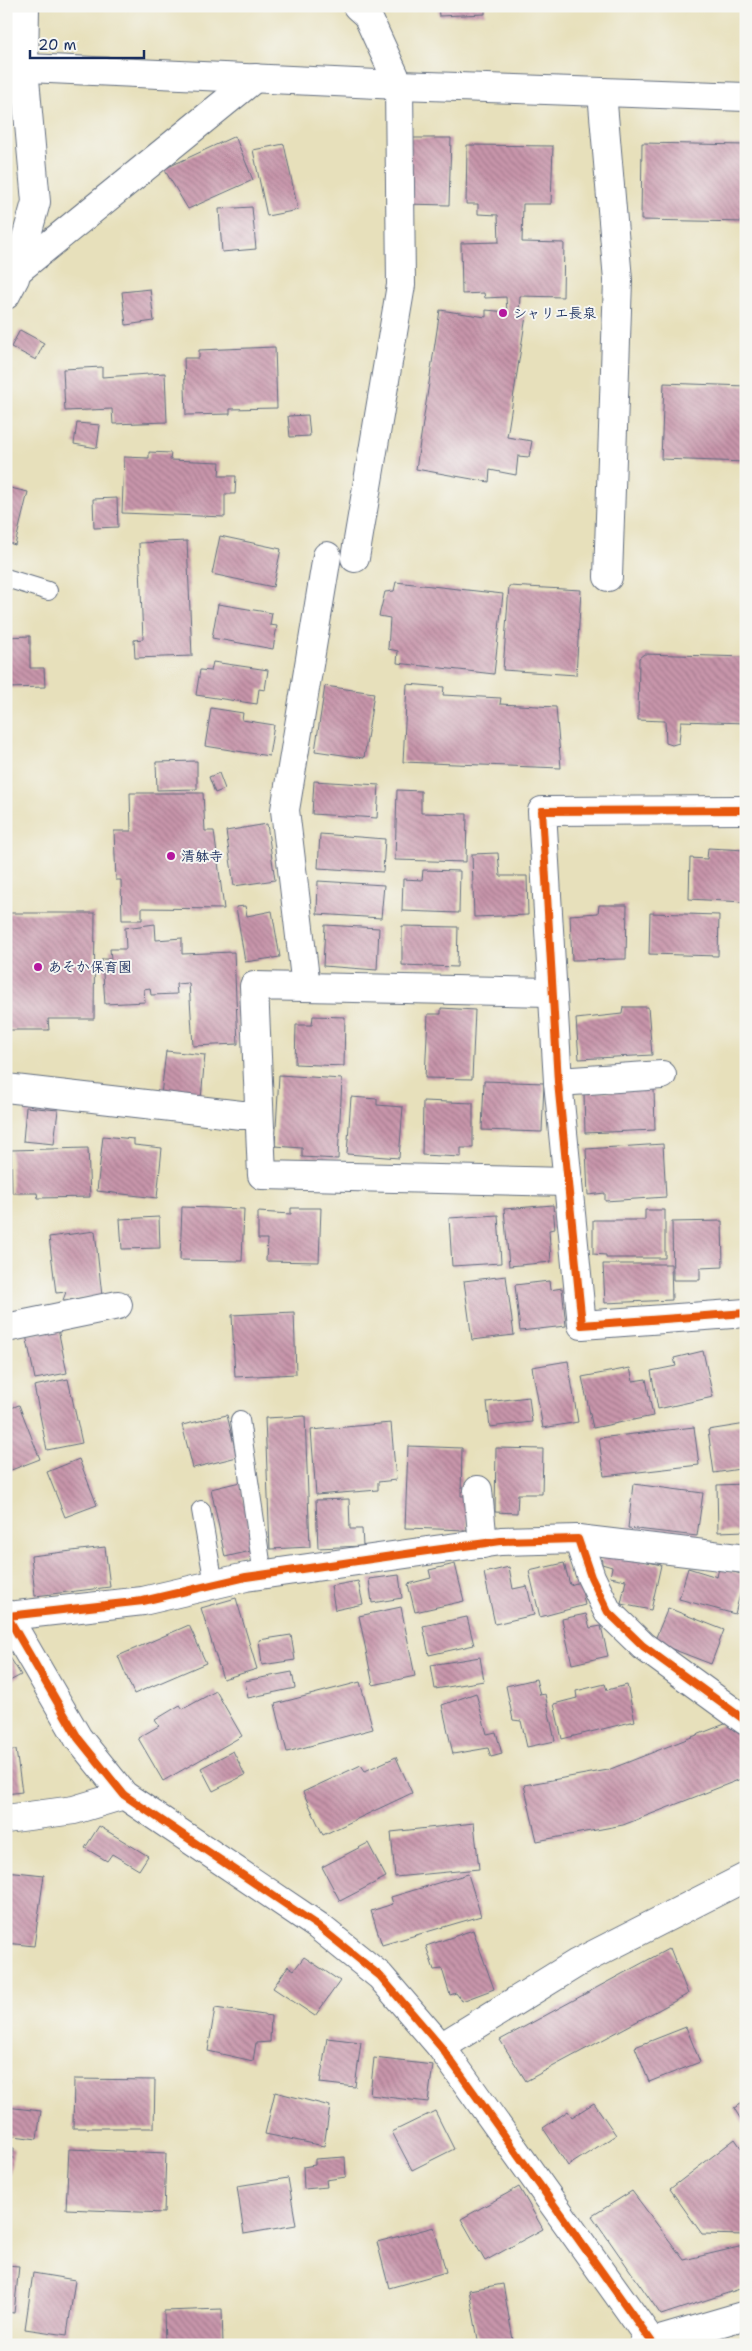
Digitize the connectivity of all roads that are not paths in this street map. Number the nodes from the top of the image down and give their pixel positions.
1 (24, 6) edge
2 (357, 6) edge
3 (15, 67) edge
4 (254, 78) junction
5 (399, 85) junction
6 (602, 92) junction
7 (746, 97) edge
8 (11, 283) edge
9 (327, 556) dead end
10 (355, 558) dead end
11 (608, 577) dead end
12 (6, 578) edge
13 (48, 591) dead end
14 (746, 810) edge
15 (306, 987) junction
16 (551, 992) junction
17 (662, 1075) dead end
18 (558, 1082) junction
19 (6, 1088) edge
20 (260, 1114) junction
21 (568, 1182) junction
22 (118, 1305) dead end
23 (746, 1313) edge
24 (6, 1328) edge
25 (240, 1420) dead end
26 (478, 1490) dead end
27 (201, 1510) dead end
28 (578, 1540) junction
29 (483, 1544) junction
30 (746, 1559) edge
31 (263, 1575) junction
32 (214, 1584) junction
33 (7, 1615) edge
34 (746, 1721) edge
35 (124, 1794) junction
36 (6, 1819) edge
37 (746, 1877) edge
38 (441, 2048) junction
39 (746, 2315) edge
40 (650, 2344) edge

1 - 3 street
2 - 5 street
3 - 4 street
3 - 8 street
4 - 5 street
4 - 8 street
5 - 6 street
5 - 10 street
6 - 7 street
6 - 11 street
9 - 15 street
12 - 13 lane
14 - 16 street
15 - 16 street
15 - 20 street
16 - 18 street
17 - 18 street
18 - 21 street
19 - 20 street
20 - 21 street
21 - 23 street
22 - 24 street
25 - 31 lane
26 - 29 street
27 - 32 lane
28 - 29 street
28 - 30 street
28 - 34 street
29 - 31 street
31 - 32 street
32 - 33 street
33 - 35 street
35 - 36 street
35 - 38 street
37 - 38 street
38 - 40 street
39 - 40 street

